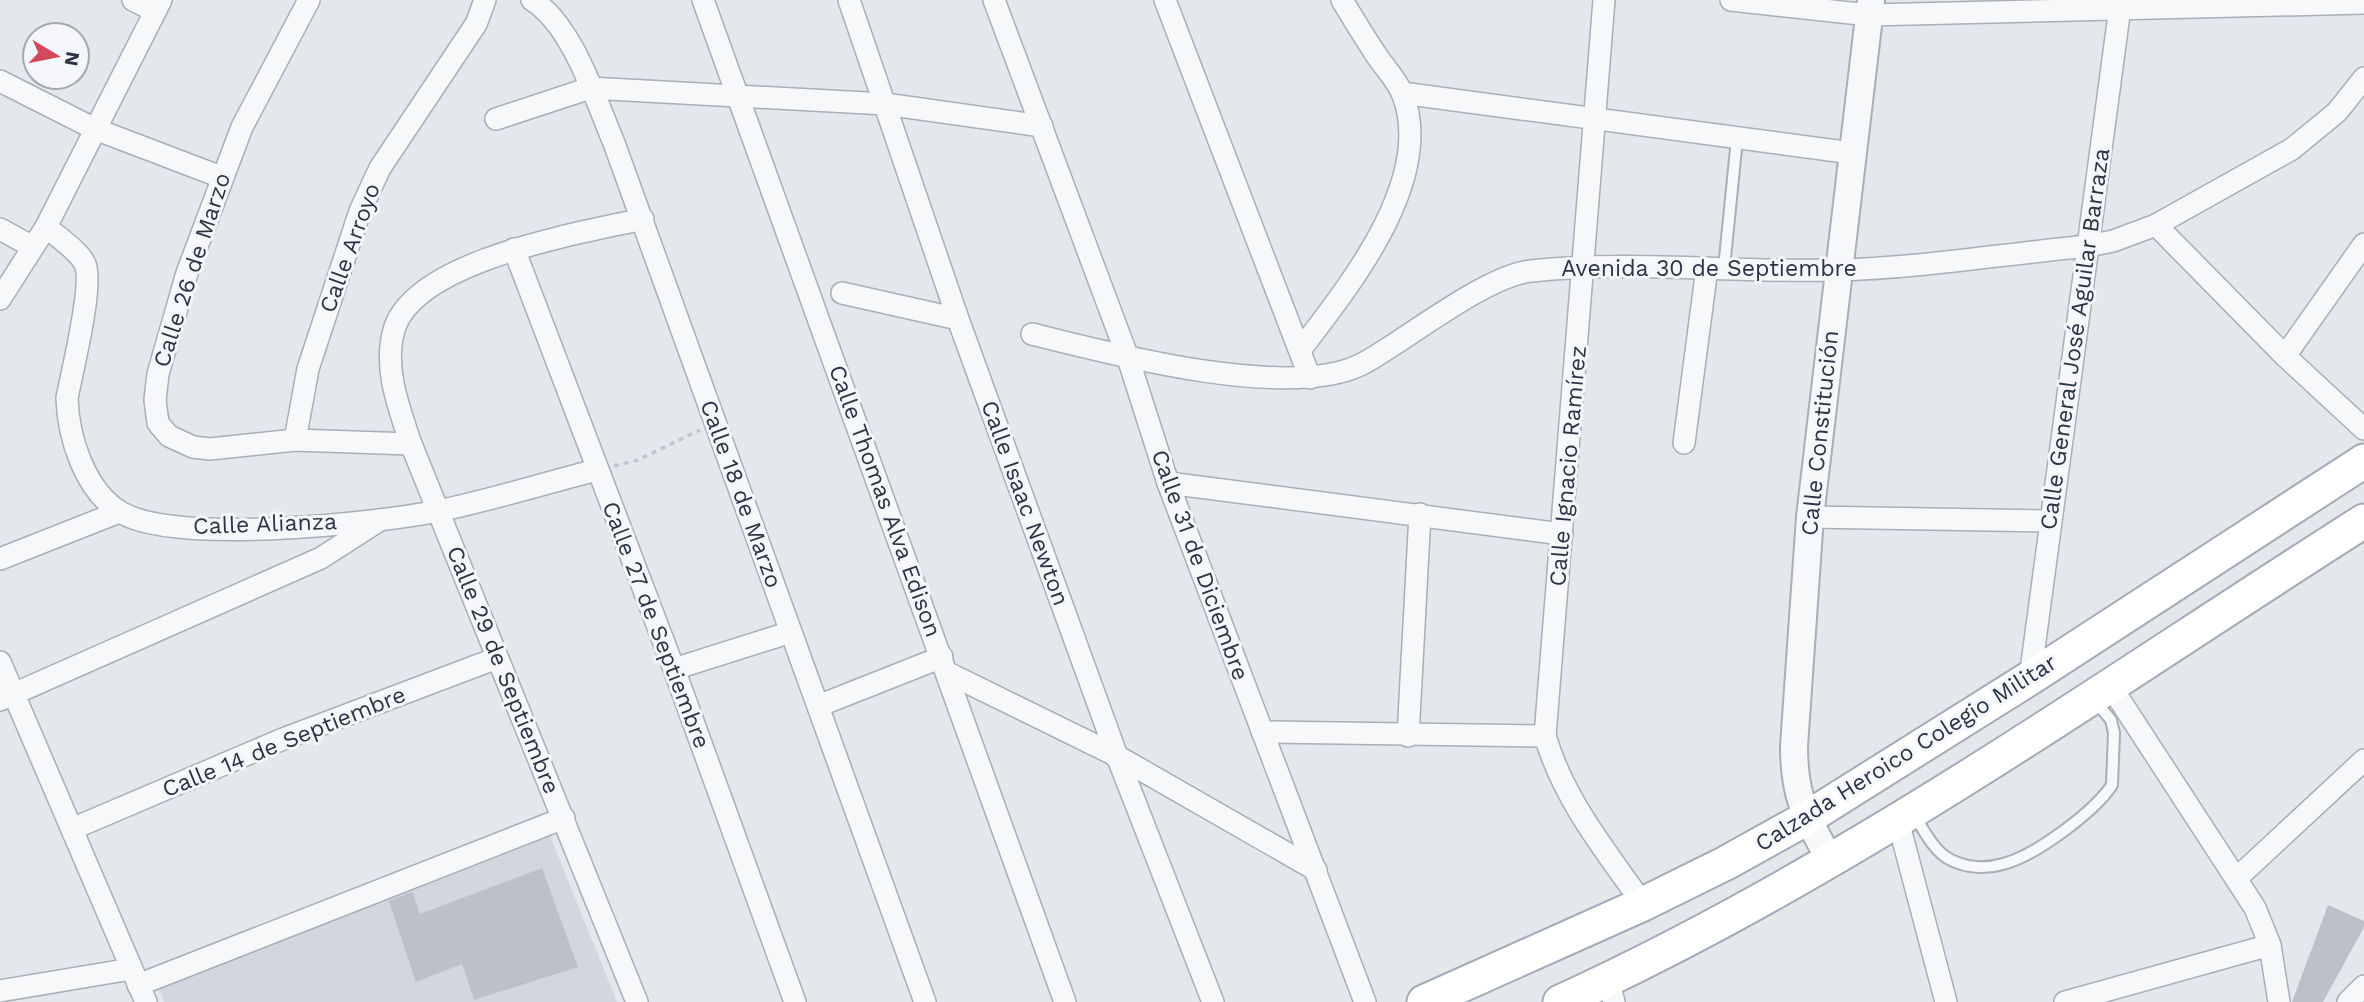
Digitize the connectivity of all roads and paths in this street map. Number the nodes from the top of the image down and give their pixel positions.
1 (133, 0) edge
2 (309, 0) edge
3 (485, 0) edge
4 (532, 0) edge
5 (703, 0) edge
6 (849, 0) edge
7 (994, 0) edge
8 (1165, 0) edge
9 (1342, 0) edge
10 (1604, 0) edge
11 (1731, 0) edge
12 (2121, 4) edge
13 (2364, 4) edge
14 (158, 5) edge
15 (1870, 8) edge
16 (2364, 78) edge
17 (0, 81) edge
18 (590, 88) junction
19 (1402, 93) junction
20 (738, 96) junction
21 (884, 104) junction
22 (1595, 118) junction
23 (496, 119) dead end
24 (1042, 126) junction
25 (95, 129) junction
26 (1737, 139) junction
27 (1852, 153) junction
28 (221, 177) junction
29 (643, 219) junction
30 (2156, 225) junction
31 (46, 227) junction
32 (0, 229) edge
33 (2364, 244) edge
34 (2088, 246) junction
35 (33, 247) junction
36 (514, 249) junction
37 (1585, 267) junction
38 (1716, 268) junction
39 (1838, 270) junction
40 (842, 293) dead end
41 (0, 299) edge
42 (958, 319) junction
43 (1032, 334) dead end
44 (1301, 349) junction
45 (2285, 356) junction
46 (1128, 358) junction
47 (1310, 379) junction
48 (715, 423) junction
49 (2364, 429) edge
50 (295, 440) junction
51 (1684, 443) dead end
52 (411, 444) junction
53 (2364, 461) edge
54 (597, 470) junction
55 (1168, 483) junction
56 (438, 511) junction
57 (119, 512) junction
58 (1420, 514) junction
59 (1810, 517) junction
60 (382, 519) junction
61 (2050, 521) junction
62 (2364, 521) edge
63 (1562, 534) junction
64 (0, 559) edge
65 (791, 632) junction
66 (497, 658) junction
67 (0, 662) edge
68 (945, 665) junction
69 (674, 669) junction
70 (2030, 678) junction
71 (2101, 691) junction
72 (7, 697) edge
73 (818, 706) junction
74 (1262, 732) junction
75 (1408, 736) junction
76 (1545, 736) junction
77 (1117, 756) junction
78 (2364, 760) edge
79 (1905, 816) junction
80 (564, 818) junction
81 (1807, 818) junction
82 (72, 829) junction
83 (1830, 860) junction
84 (1316, 870) junction
85 (2237, 878) junction
86 (1643, 904) junction
87 (2270, 945) junction
88 (138, 985) edge
89 (2364, 986) edge
90 (0, 991) edge
91 (1611, 991) edge
92 (637, 1002) edge
93 (795, 1002) edge
94 (925, 1002) edge
95 (1065, 1002) edge
96 (1213, 1002) edge
97 (1365, 1002) edge
98 (1424, 1002) edge
99 (1560, 1002) edge
100 (1946, 1002) edge
101 (2065, 1002) edge
102 (2279, 1002) edge
103 (2348, 1002) edge

1 - 14 street
2 - 28 street, Calle 26 de Marzo
3 - 50 street, Calle Arroyo
4 - 18 street, Calle 18 de Marzo
5 - 20 street, Calle Thomas Alva Edison
6 - 21 street, Calle Isaac Newton
7 - 24 street, Calle 31 de Diciembre
8 - 44 street
9 - 19 street
10 - 22 street, Calle Ignacio Ramírez
11 - 15 street
12 - 13 street
12 - 15 street
12 - 34 street, Calle General José Aguilar Barraza
14 - 25 street
15 - 27 street, Calle Constitución
16 - 30 street, Avenida 30 de Septiembre
17 - 25 street
18 - 20 street
18 - 23 street
18 - 29 street, Calle 18 de Marzo
19 - 22 street
19 - 44 street
20 - 21 street
20 - 68 street, Calle Thomas Alva Edison
21 - 24 street
21 - 42 street, Calle Isaac Newton
22 - 26 street
22 - 37 street, Calle Ignacio Ramírez
24 - 46 street, Calle 31 de Diciembre
25 - 28 street
25 - 31 street
26 - 27 street
26 - 38 lane
27 - 39 street, Calle Constitución
28 - 50 street, Calle 26 de Marzo
29 - 36 street
29 - 48 street, Calle 18 de Marzo
30 - 34 street, Avenida 30 de Septiembre
30 - 45 street
31 - 35 street
31 - 57 street, Calle Alianza
32 - 35 street
33 - 45 street
34 - 39 street, Avenida 30 de Septiembre
34 - 61 street, Calle General José Aguilar Barraza
35 - 41 street
36 - 52 street, Calle 29 de Septiembre
36 - 54 street, Calle 27 de Septiembre
37 - 38 street, Avenida 30 de Septiembre
37 - 47 street, Avenida 30 de Septiembre
37 - 63 street, Calle Ignacio Ramírez
38 - 39 street, Avenida 30 de Septiembre
38 - 51 street
39 - 59 street, Calle Constitución
40 - 42 street
42 - 77 street, Calle Isaac Newton
43 - 46 street, Avenida 30 de Septiembre
44 - 47 street
45 - 49 street
46 - 47 street, Avenida 30 de Septiembre
46 - 55 street, Calle 31 de Diciembre
48 - 54 path
48 - 65 street, Calle 18 de Marzo
50 - 52 street, Calle 26 de Marzo
52 - 56 street, Calle 29 de Septiembre
53 - 70 main road, Calzada Heroico Colegio Militar
54 - 56 street, Calle Alianza
54 - 69 street, Calle 27 de Septiembre
55 - 58 street
55 - 74 street, Calle 31 de Diciembre
56 - 60 street, Calle Alianza
56 - 66 street, Calle 29 de Septiembre
57 - 60 street, Calle Alianza
57 - 64 street
58 - 63 street
58 - 75 street
59 - 61 street
59 - 81 street, Calle Constitución
60 - 72 street
61 - 70 street, Calle General José Aguilar Barraza
62 - 71 main road
63 - 76 street, Calle Ignacio Ramírez
65 - 69 street
65 - 73 street, Calle 18 de Marzo
66 - 80 street, Calle 29 de Septiembre
66 - 82 street, Calle 14 de Septiembre
67 - 72 street
68 - 73 street
68 - 77 street
68 - 95 street, Calle Thomas Alva Edison
69 - 93 street, Calle 27 de Septiembre
70 - 81 main road, Calzada Heroico Colegio Militar
71 - 79 main road
71 - 79 lane
71 - 85 street
72 - 82 street
73 - 94 street, Calle 18 de Marzo
74 - 75 street
74 - 84 street, Calle 31 de Diciembre
75 - 76 street
76 - 86 street, Calle Ignacio Ramírez
77 - 84 street
77 - 96 street, Calle Isaac Newton
78 - 85 street
79 - 83 main road
79 - 100 street
80 - 88 street
80 - 92 street, Calle 29 de Septiembre
81 - 83 street, Calle Constitución
81 - 86 main road, Calzada Heroico Colegio Militar
82 - 88 street
83 - 91 main road
84 - 97 street, Calle 31 de Diciembre
85 - 87 street
86 - 98 main road, Calzada Heroico Colegio Militar
87 - 101 street
87 - 102 street
88 - 90 street
89 - 103 street
91 - 99 main road

